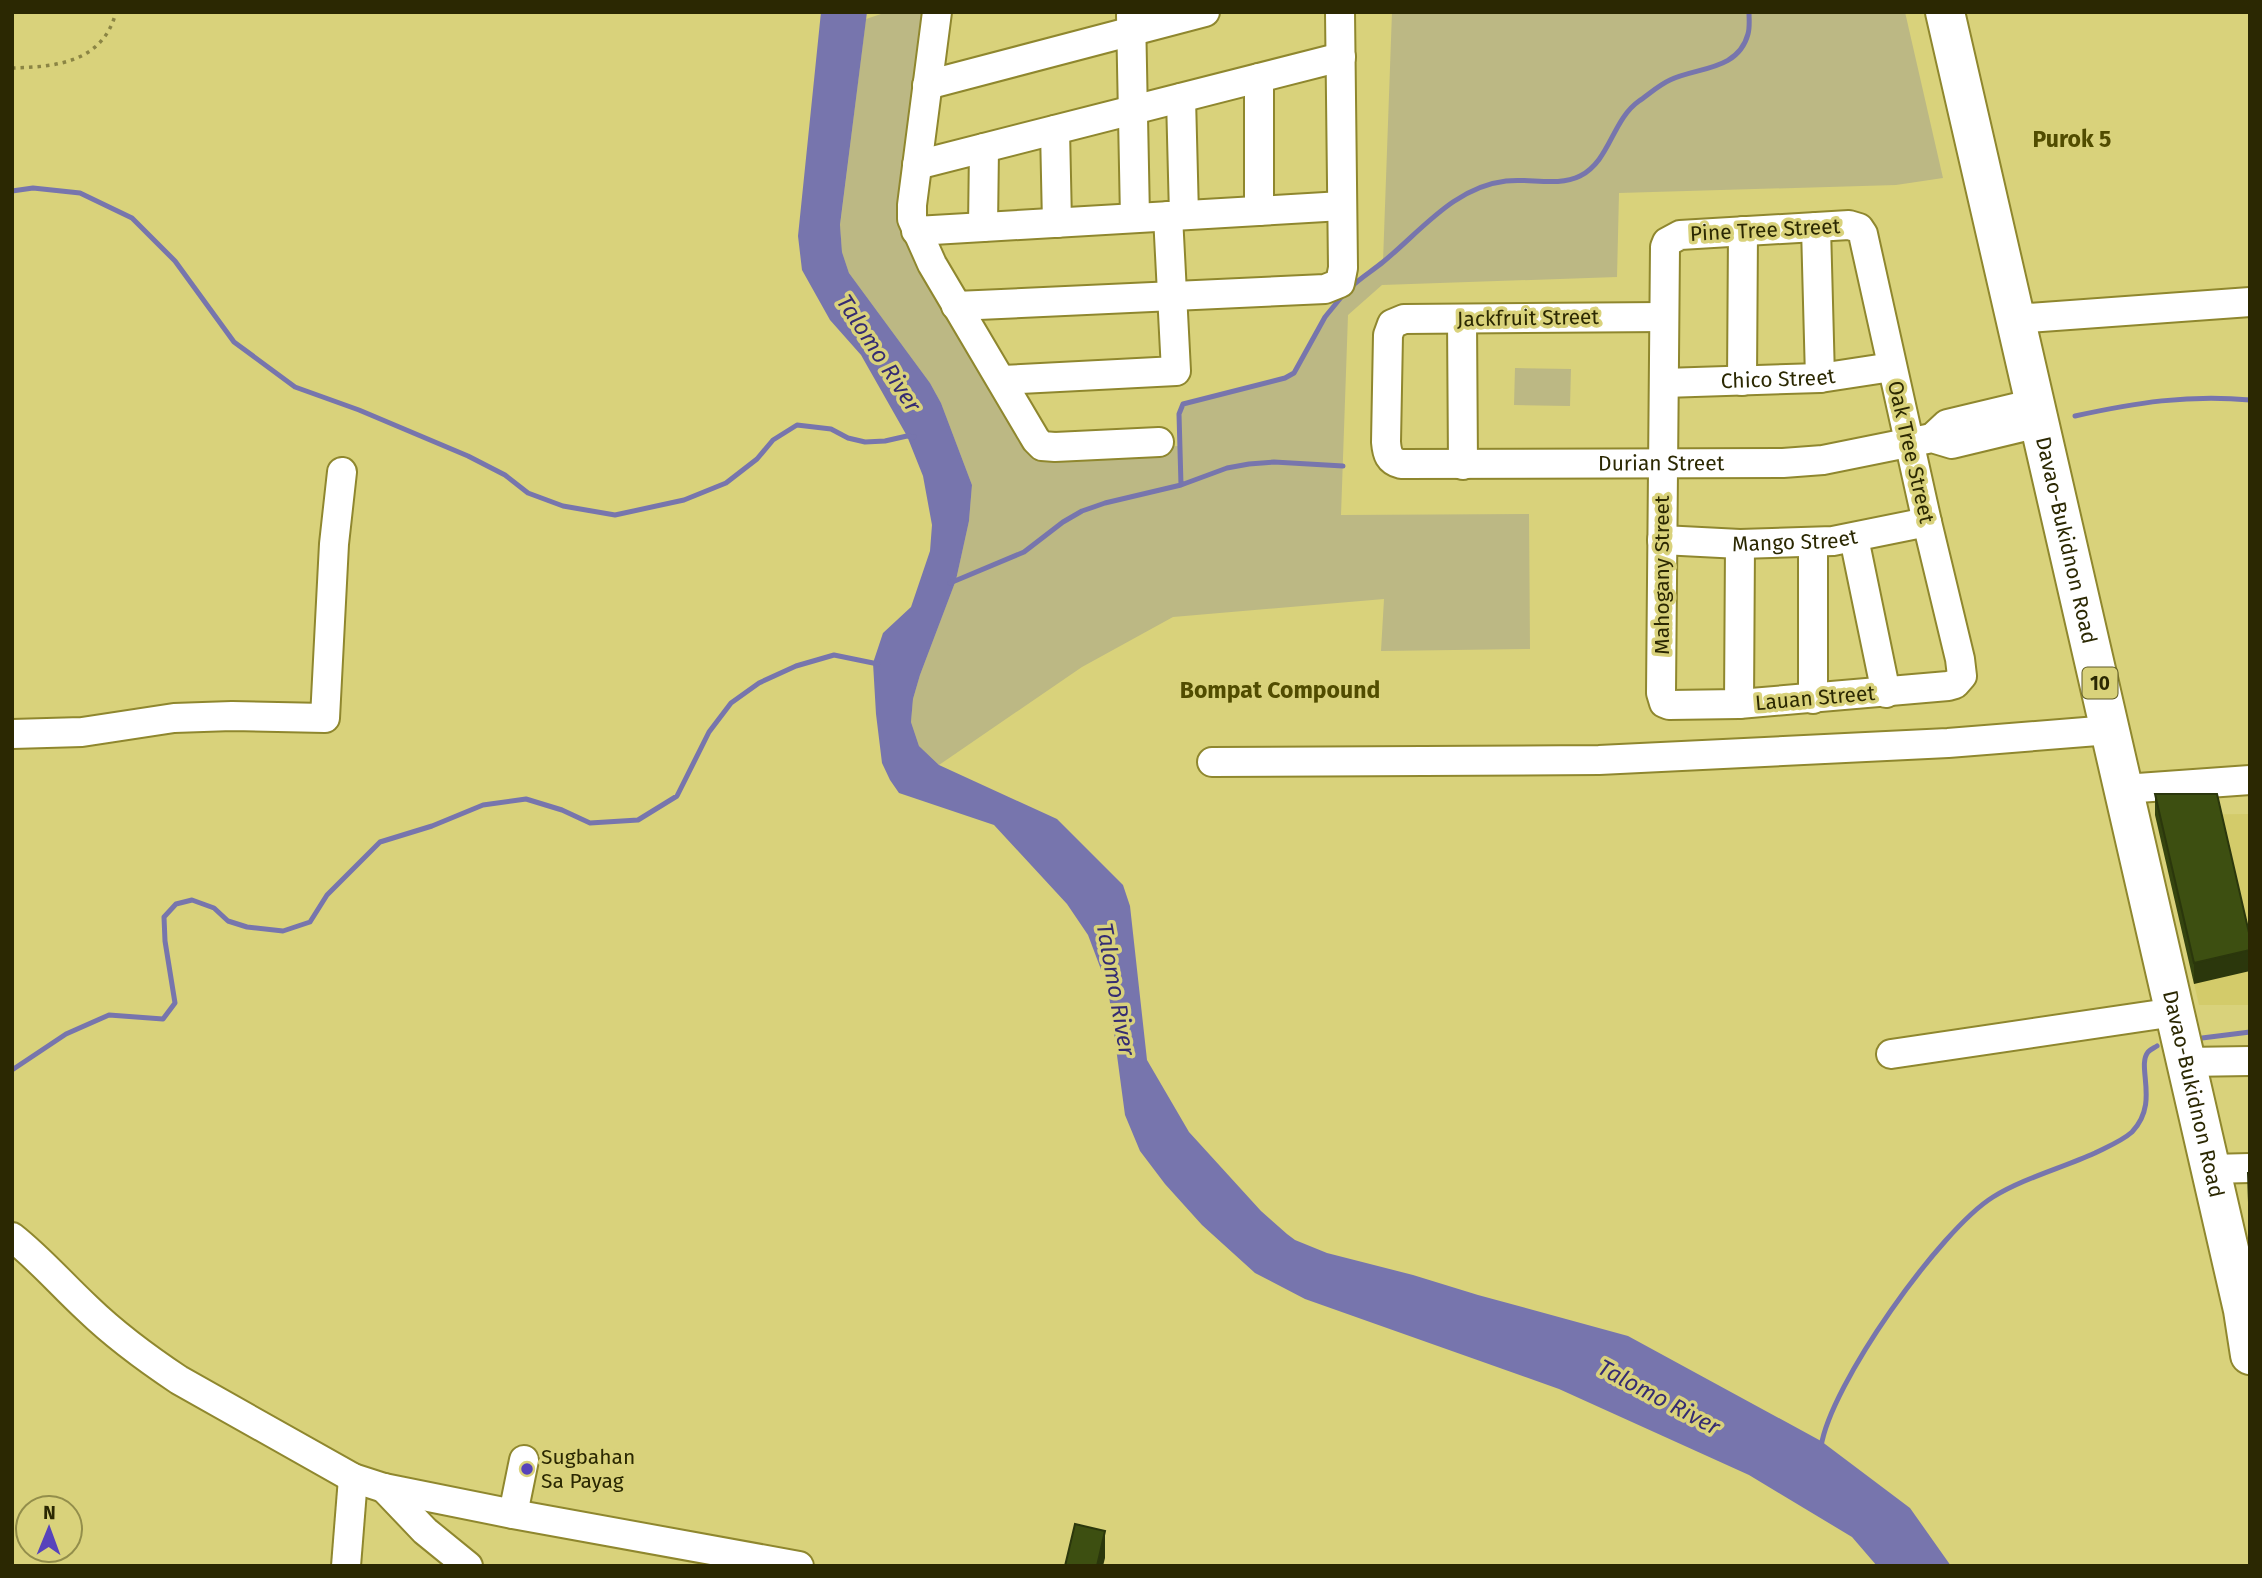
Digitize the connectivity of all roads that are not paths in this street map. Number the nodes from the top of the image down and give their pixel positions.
1 (937, 12) edge
2 (1205, 12) edge
3 (1340, 12) edge
4 (1945, 12) edge
5 (1131, 22) edge
6 (1341, 58) junction
7 (1259, 78) junction
8 (927, 85) junction
9 (1181, 98) junction
10 (1133, 110) junction
11 (1055, 130) junction
12 (984, 148) junction
13 (917, 165) junction
14 (1342, 206) junction
15 (1259, 211) junction
16 (1176, 216) junction
17 (1135, 218) junction
18 (1057, 223) junction
19 (983, 227) junction
20 (1816, 227) junction
21 (1859, 228) joint
22 (916, 231) junction
23 (1743, 231) junction
24 (1671, 238) joint
25 (1173, 296) junction
26 (2250, 302) edge
27 (956, 306) junction
28 (1664, 317) junction
29 (1462, 319) junction
30 (2015, 319) junction
31 (1892, 367) junction
32 (1820, 378) junction
33 (1002, 380) junction
34 (1742, 381) junction
35 (1664, 383) junction
36 (2037, 413) junction
37 (1921, 441) junction
38 (1159, 442) dead end
39 (1389, 457) joint
40 (1462, 465) junction
41 (1662, 465) junction
42 (342, 471) dead end
43 (1927, 522) junction
44 (1854, 538) junction
45 (1662, 540) junction
46 (1812, 543) junction
47 (1740, 544) junction
48 (1962, 676) joint
49 (1886, 693) junction
50 (1813, 699) junction
51 (1664, 703) joint
52 (1739, 704) junction
53 (2110, 730) junction
54 (12, 734) edge
55 (1212, 762) dead end
56 (2250, 779) edge
57 (2124, 789) junction
58 (2175, 1012) junction
59 (1891, 1054) dead end
60 (2250, 1061) edge
61 (2186, 1062) junction
62 (2250, 1168) edge
63 (2210, 1169) junction
64 (12, 1237) edge
65 (2238, 1240) edge
66 (2250, 1355) edge
67 (524, 1460) dead end
68 (353, 1478) junction
69 (384, 1488) junction
70 (513, 1514) junction
71 (722, 1559) edge
72 (346, 1566) edge
73 (468, 1566) edge
74 (799, 1566) edge

1 - 8 street
2 - 5 street
3 - 6 street
4 - 30 highway, Davao-Bukidnon Road / 10
5 - 8 street
5 - 10 street
6 - 7 street
6 - 14 street
7 - 9 street
7 - 15 street
8 - 13 street
9 - 10 street
9 - 16 street
10 - 11 street
10 - 17 street
11 - 12 street
11 - 18 street
12 - 13 street
12 - 19 street
13 - 22 street
14 - 15 street
14 - 25 street
15 - 16 street
16 - 17 street
16 - 25 street
17 - 18 street
18 - 19 street
19 - 22 street
20 - 21 street, Pine Tree Street
20 - 23 street, Pine Tree Street
20 - 32 street
21 - 31 street, Oak Tree Street
22 - 27 street
23 - 24 street, Pine Tree Street
23 - 34 street
24 - 28 street, Mahogany Street
25 - 27 street
25 - 33 street
26 - 30 street
27 - 33 street
28 - 29 street, Jackfruit Street
28 - 35 street, Mahogany Street
29 - 39 street, Jackfruit Street
29 - 40 street
30 - 36 highway, Davao-Bukidnon Road / 10
31 - 32 street, Chico Street
31 - 37 street, Oak Tree Street
32 - 34 street, Chico Street
33 - 38 street
34 - 35 street, Chico Street
35 - 41 street, Mahogany Street
36 - 37 street, Durian Street
36 - 53 highway, Davao-Bukidnon Road / 10
37 - 41 street, Durian Street
37 - 43 street, Oak Tree Street
39 - 40 street, Durian Street
40 - 41 street, Durian Street
41 - 45 street, Mahogany Street
42 - 54 street
43 - 44 street, Mango Street
43 - 48 street, Oak Tree Street
44 - 46 street, Mango Street
44 - 49 street
45 - 47 street, Mango Street
45 - 51 street, Mahogany Street
46 - 47 street, Mango Street
46 - 50 street
47 - 52 street
48 - 49 street, Lauan Street
49 - 50 street, Lauan Street
50 - 52 street, Lauan Street
51 - 52 street, Lauan Street
53 - 55 street
53 - 57 highway, Davao-Bukidnon Road / 10
56 - 57 street
57 - 58 highway, Davao-Bukidnon Road / 10
58 - 59 street
58 - 61 highway, Davao-Bukidnon Road / 10
60 - 61 street
61 - 63 highway, Davao-Bukidnon Road / 10
62 - 63 street
63 - 65 highway, Davao-Bukidnon Road / 10
64 - 68 street
65 - 66 highway, Davao-Bukidnon Road / 10
67 - 70 street
68 - 69 street
68 - 72 street
69 - 70 street
69 - 73 street
70 - 71 street
71 - 74 street

